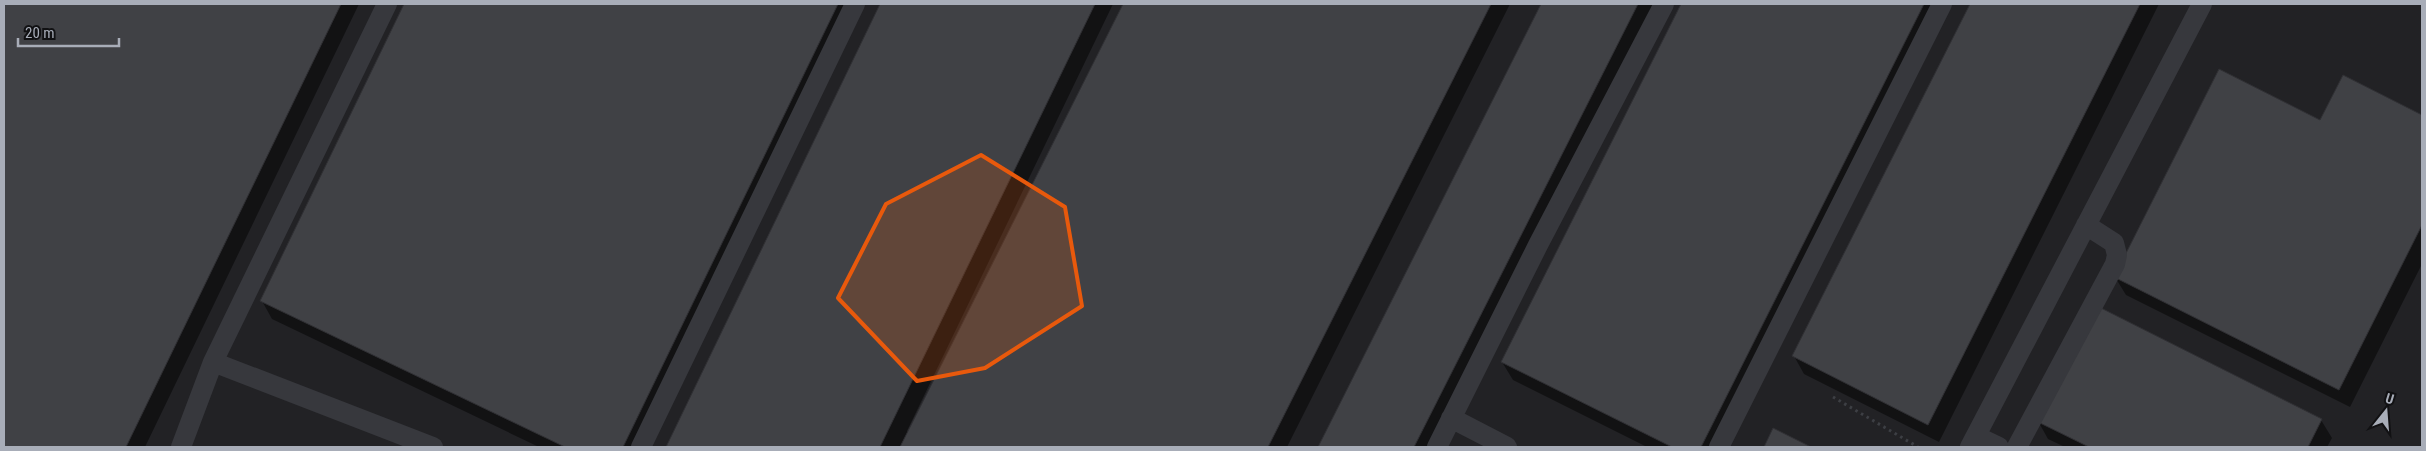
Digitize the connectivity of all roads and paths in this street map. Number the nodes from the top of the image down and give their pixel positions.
1 (386, 4) edge
2 (855, 4) edge
3 (1664, 4) edge
4 (1942, 4) edge
5 (2202, 4) edge
6 (2086, 225) junction
7 (213, 362) junction
8 (1833, 397) dead end
9 (1451, 418) junction
10 (1973, 442) edge
11 (181, 447) edge
12 (433, 447) edge
13 (641, 447) edge
14 (1437, 447) edge
15 (1507, 447) edge
16 (1720, 447) edge
17 (1918, 447) edge
18 (1999, 447) edge
19 (2017, 447) edge

1 - 7 lane
2 - 13 lane
3 - 9 lane
4 - 16 lane
5 - 6 lane
6 - 10 lane
6 - 19 lane
7 - 11 lane
7 - 12 lane
8 - 17 path
9 - 14 lane
9 - 15 lane
10 - 18 lane

